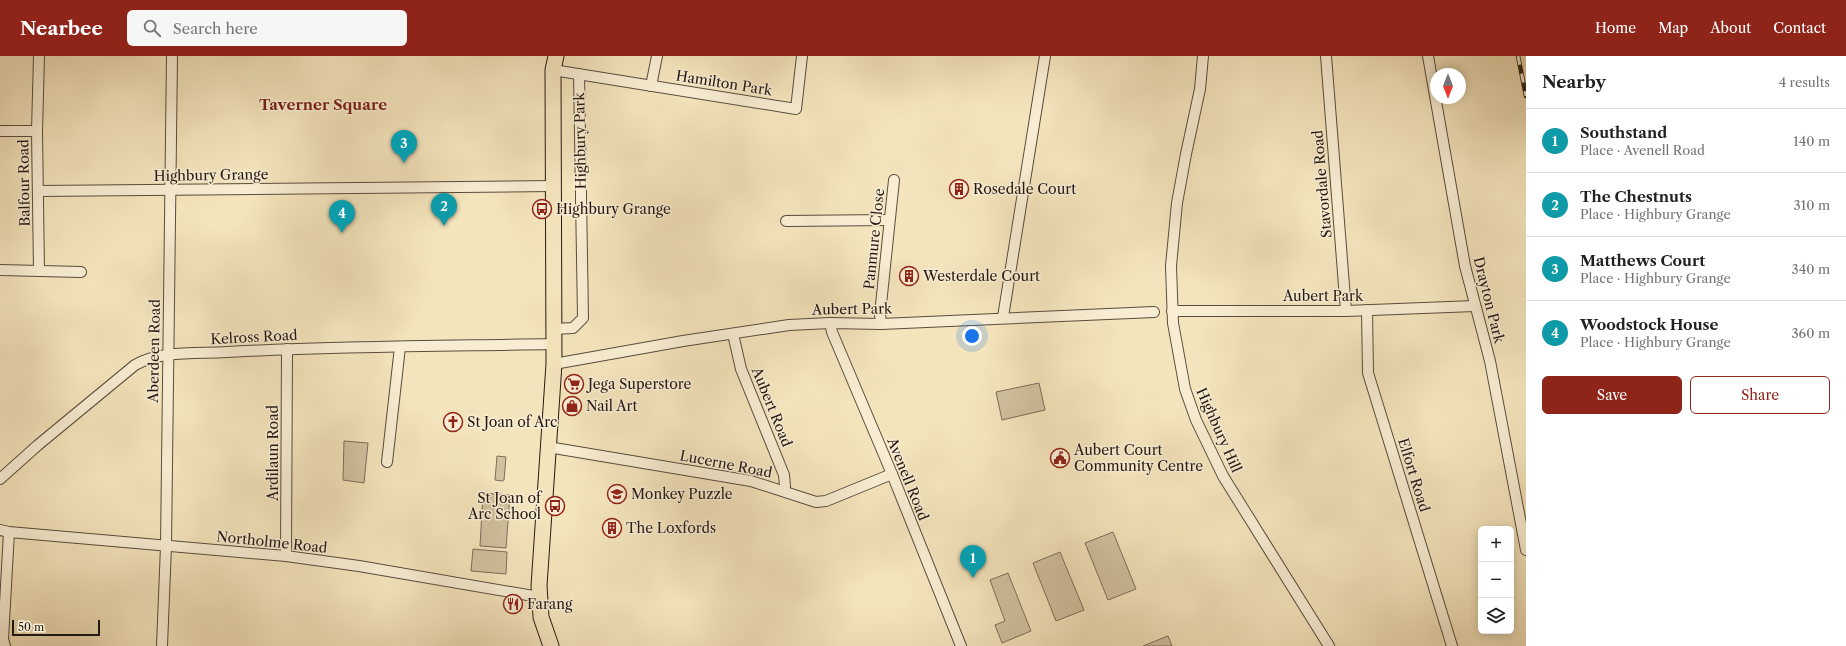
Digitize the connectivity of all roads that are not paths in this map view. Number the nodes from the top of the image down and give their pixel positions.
1 (39, 56) edge
2 (172, 56) edge
3 (657, 56) edge
4 (802, 56) edge
5 (1045, 56) edge
6 (1203, 56) edge
7 (1326, 56) edge
8 (1428, 56) edge
9 (554, 63) edge
10 (579, 74) junction
11 (651, 86) junction
12 (0, 131) edge
13 (37, 131) junction
14 (894, 180) dead end
15 (552, 186) junction
16 (171, 190) junction
17 (38, 191) junction
18 (889, 220) junction
19 (786, 221) dead end
20 (0, 270) edge
21 (39, 271) junction
22 (81, 272) dead end
23 (1475, 306) junction
24 (1367, 310) junction
25 (1172, 311) junction
26 (1346, 311) junction
27 (1154, 312) dead end
28 (1003, 317) junction
29 (830, 323) junction
30 (881, 324) junction
31 (733, 334) junction
32 (553, 337) junction
33 (400, 347) junction
34 (287, 349) junction
35 (168, 355) junction
36 (554, 364) junction
37 (548, 447) junction
38 (387, 462) dead end
39 (892, 474) junction
40 (0, 480) edge
41 (784, 491) junction
42 (4, 531) edge
43 (166, 546) junction
44 (1526, 550) edge
45 (286, 556) junction
46 (539, 597) junction
47 (957, 645) edge
48 (5, 646) edge
49 (162, 646) edge
50 (551, 646) edge
51 (1329, 646) edge
52 (1452, 646) edge

1 - 13 street, Balfour Road
2 - 16 street, Aberdeen Road
3 - 11 street
4 - 11 street, Hamilton Park
5 - 28 street
6 - 25 street, Highbury Hill
7 - 26 street, Stavordale Road
8 - 23 street, Drayton Park
9 - 10 street, Hamilton Park
9 - 15 main road, Highbury Park
10 - 11 street, Hamilton Park
10 - 32 street, Highbury Park
12 - 13 street
13 - 17 street, Balfour Road
14 - 18 street, Panmure Close
15 - 16 street, Highbury Grange
15 - 32 main road, Highbury Park
16 - 17 street, Highbury Grange
16 - 35 street, Aberdeen Road
17 - 21 street, Balfour Road
18 - 19 street
18 - 30 street, Panmure Close
20 - 21 street
21 - 22 street
23 - 24 street, Aubert Park
23 - 44 street, Drayton Park
24 - 26 street, Aubert Park
24 - 52 street, Elfort Road
25 - 26 street, Aubert Park
25 - 51 street, Highbury Hill
27 - 28 street, Aubert Park
28 - 30 street, Aubert Park
29 - 30 street, Aubert Park
29 - 31 street, Aubert Park
29 - 39 street, Avenell Road
31 - 36 street, Aubert Park
31 - 41 street, Aubert Road
32 - 33 street, Kelross Road
32 - 36 main road, Highbury Park
33 - 34 street, Kelross Road
33 - 38 street
34 - 35 street, Kelross Road
34 - 45 street, Ardilaun Road
35 - 40 street, Kelross Road
35 - 43 street, Aberdeen Road
36 - 37 main road, Highbury Park
37 - 41 street, Lucerne Road
37 - 46 main road, Highbury Park
39 - 41 street, Lucerne Road
39 - 47 street, Avenell Road
42 - 43 street, Northolme Road
42 - 48 street
43 - 45 street, Northolme Road
43 - 49 street, Aberdeen Road
45 - 46 street, Northolme Road
46 - 50 main road, Highbury Park

